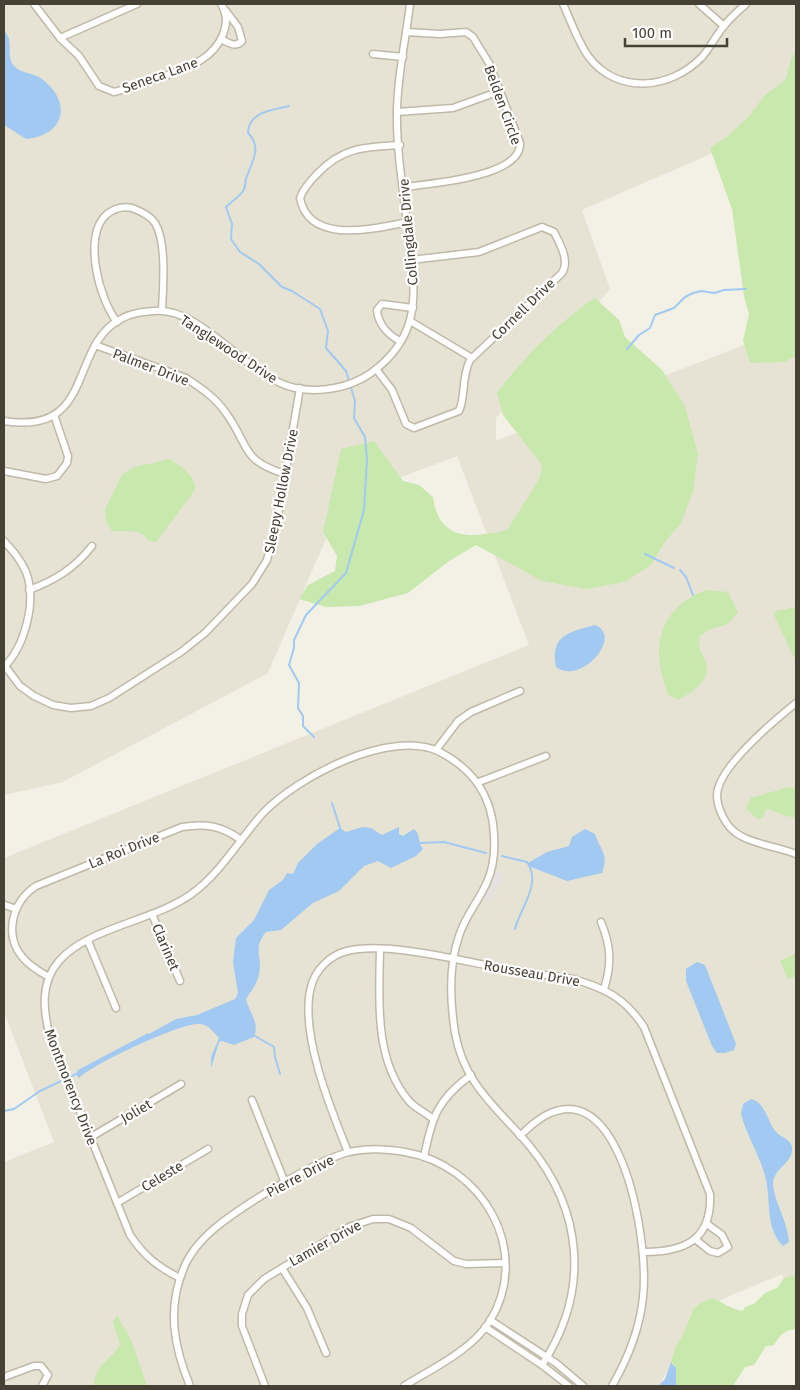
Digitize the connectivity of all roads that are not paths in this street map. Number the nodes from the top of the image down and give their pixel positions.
1 (34, 4) edge
2 (137, 4) edge
3 (410, 4) edge
4 (563, 4) edge
5 (699, 4) edge
6 (746, 4) edge
7 (223, 6) edge
8 (724, 26) junction
9 (406, 32) junction
10 (60, 38) junction
11 (221, 39) junction
12 (373, 54) dead end
13 (403, 57) junction
14 (500, 91) junction
15 (397, 112) junction
16 (400, 145) junction
17 (404, 187) junction
18 (408, 222) junction
19 (411, 260) junction
20 (413, 308) junction
21 (162, 310) junction
22 (410, 321) junction
23 (117, 322) junction
24 (400, 341) junction
25 (95, 345) junction
26 (472, 358) junction
27 (376, 369) junction
28 (300, 388) junction
29 (54, 415) junction
30 (4, 421) edge
31 (4, 470) edge
32 (286, 474) junction
33 (4, 541) edge
34 (92, 546) dead end
35 (29, 590) junction
36 (4, 666) edge
37 (520, 691) dead end
38 (796, 703) edge
39 (436, 750) junction
40 (546, 756) dead end
41 (479, 782) junction
42 (241, 840) junction
43 (796, 854) edge
44 (5, 905) dead end
45 (16, 909) junction
46 (152, 914) junction
47 (601, 922) dead end
48 (88, 942) junction
49 (380, 950) junction
50 (453, 958) junction
51 (49, 977) junction
52 (180, 980) dead end
53 (604, 989) junction
54 (116, 1008) dead end
55 (471, 1075) junction
56 (181, 1084) dead end
57 (252, 1100) dead end
58 (433, 1119) junction
59 (520, 1136) junction
60 (91, 1137) junction
61 (208, 1149) dead end
62 (348, 1152) junction
63 (424, 1157) junction
64 (285, 1183) junction
65 (117, 1203) junction
66 (707, 1224) junction
67 (695, 1239) junction
68 (644, 1252) junction
69 (505, 1264) junction
70 (282, 1268) junction
71 (180, 1278) junction
72 (490, 1320) junction
73 (485, 1327) junction
74 (326, 1353) dead end
75 (547, 1357) junction
76 (542, 1365) junction
77 (4, 1377) edge
78 (42, 1386) edge
79 (190, 1386) edge
80 (264, 1386) edge
81 (404, 1386) edge
82 (569, 1386) edge
83 (583, 1386) edge
84 (612, 1386) edge

1 - 10 street, Seneca Lane
2 - 10 street
3 - 9 street, Collingdale Drive
4 - 8 street
5 - 8 street
6 - 8 street
7 - 11 street
7 - 11 street
9 - 13 street, Collingdale Drive
9 - 14 street, Belden Circle
10 - 11 street, Seneca Lane
12 - 13 street
13 - 15 street, Collingdale Drive
14 - 15 street
14 - 17 street, Belden Circle
15 - 16 street, Collingdale Drive
16 - 17 street, Collingdale Drive
16 - 18 street
17 - 18 street, Collingdale Drive
18 - 19 street, Collingdale Drive
19 - 20 street, Collingdale Drive
19 - 26 street, Cornell Drive
20 - 22 street, Collingdale Drive
20 - 24 street
21 - 23 street, Tanglewood Drive
21 - 23 street
21 - 28 street, Tanglewood Drive
22 - 24 street, Collingdale Drive
22 - 26 street
23 - 25 street, Tanglewood Drive
24 - 27 street, Collingdale Drive
25 - 29 street, Tanglewood Drive
25 - 32 street, Palmer Drive
26 - 27 street, Cornell Drive
27 - 28 street, Collingdale Drive
28 - 32 street, Sleepy Hollow Drive
29 - 30 street, Tanglewood Drive
29 - 31 street
32 - 36 street, Sleepy Hollow Drive
33 - 35 street
34 - 35 street
35 - 36 street
37 - 39 street
38 - 43 street
39 - 41 street, Montmorency Drive
39 - 42 street, Montmorency Drive
40 - 41 street
41 - 50 street, Montmorency Drive
42 - 45 street, La Roi Drive
42 - 46 street, Montmorency Drive
44 - 45 street
45 - 51 street, La Roi Drive
46 - 48 street, Montmorency Drive
46 - 52 street, Clarinet
47 - 53 street
48 - 51 street, Montmorency Drive
48 - 54 street
49 - 50 street, Rousseau Drive
49 - 58 street
49 - 62 street, Rousseau Drive
50 - 53 street, Rousseau Drive
50 - 55 street, Montmorency Drive
51 - 60 street, Montmorency Drive
53 - 66 street, Rousseau Drive
55 - 58 street
55 - 59 street, Montmorency Drive
56 - 60 street, Joliet
57 - 64 street
58 - 63 street
59 - 68 street
59 - 75 street, Montmorency Drive
60 - 65 street, Montmorency Drive
61 - 65 street, Celeste
62 - 63 street, Pierre Drive
62 - 64 street, Pierre Drive
63 - 69 street, Pierre Drive
64 - 71 street, Pierre Drive
65 - 71 street, Montmorency Drive
66 - 67 street
66 - 67 street
67 - 68 street
68 - 84 street
69 - 70 street, Lamier Drive
69 - 72 street, Pierre Drive
70 - 74 street
70 - 80 street, Lamier Drive
71 - 79 street, Pierre Drive
72 - 73 street, Pierre Drive
72 - 75 street
73 - 76 street
73 - 81 street, Pierre Drive
75 - 76 street, Montmorency Drive
75 - 83 street
76 - 82 street
77 - 78 street

